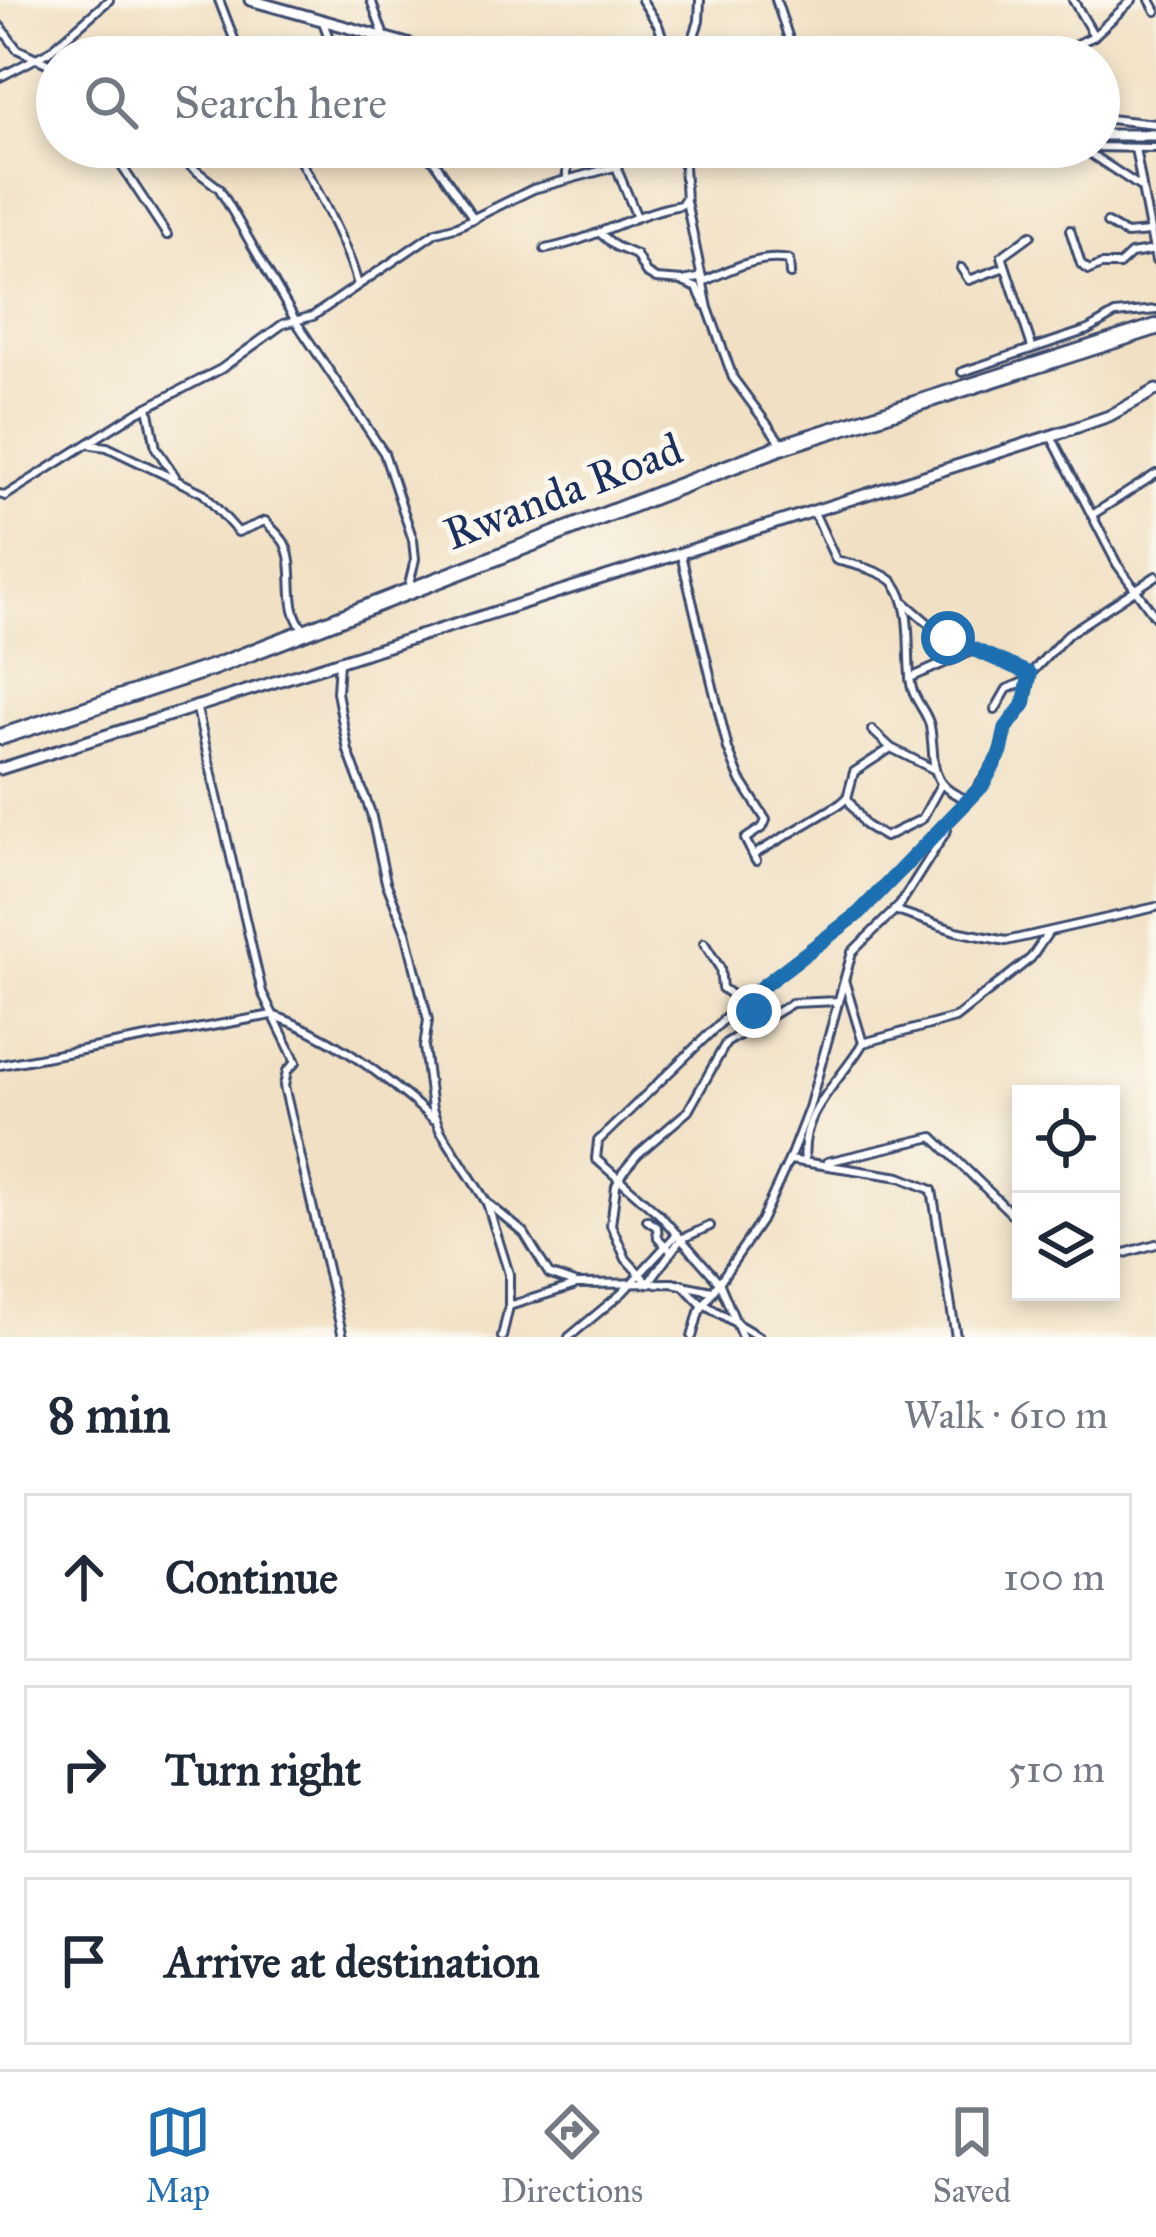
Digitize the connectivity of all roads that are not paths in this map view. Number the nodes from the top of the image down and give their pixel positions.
1 (109, 0) edge
2 (219, 0) edge
3 (250, 0) edge
4 (371, 0) edge
5 (642, 0) edge
6 (700, 0) edge
7 (776, 0) edge
8 (1073, 0) edge
9 (1132, 0) edge
10 (1150, 0) edge
11 (1156, 11) edge
12 (323, 22) junction
13 (0, 26) edge
14 (68, 36) edge
15 (233, 36) edge
16 (328, 36) edge
17 (372, 36) edge
18 (384, 36) edge
19 (662, 36) edge
20 (694, 36) edge
21 (788, 36) edge
22 (1094, 36) joint
23 (34, 59) joint
24 (0, 77) edge
25 (1120, 120) edge
26 (1156, 124) edge
27 (1120, 135) edge
28 (1156, 135) edge
29 (1120, 148) edge
30 (1135, 148) junction
31 (1156, 148) edge
32 (1136, 158) junction
33 (1120, 165) edge
34 (1125, 167) junction
35 (123, 168) edge
36 (192, 168) edge
37 (306, 168) edge
38 (439, 168) edge
39 (567, 168) edge
40 (611, 168) edge
41 (619, 168) edge
42 (684, 168) edge
43 (567, 180) junction
44 (1142, 188) junction
45 (685, 196) junction
46 (637, 217) junction
47 (474, 219) junction
48 (1107, 223) dead end
49 (1070, 230) dead end
50 (1150, 232) junction
51 (601, 234) junction
52 (166, 235) dead end
53 (1031, 235) dead end
54 (545, 249) dead end
55 (1155, 254) edge
56 (1005, 267) junction
57 (961, 268) dead end
58 (790, 274) dead end
59 (703, 279) junction
60 (679, 281) junction
61 (358, 285) junction
62 (1156, 310) edge
63 (710, 311) junction
64 (295, 320) junction
65 (1156, 327) edge
66 (1032, 347) junction
67 (962, 372) dead end
68 (1156, 390) edge
69 (148, 406) junction
70 (1051, 436) junction
71 (88, 445) junction
72 (783, 446) junction
73 (1156, 474) edge
74 (182, 483) junction
75 (0, 494) edge
76 (813, 510) junction
77 (1092, 515) junction
78 (680, 552) junction
79 (1156, 576) edge
80 (409, 589) junction
81 (1134, 590) junction
82 (902, 600) junction
83 (1156, 618) edge
84 (305, 630) junction
85 (976, 650) junction
86 (339, 662) junction
87 (1028, 677) junction
88 (910, 678) junction
89 (196, 706) junction
90 (995, 710) dead end
91 (872, 730) dead end
92 (0, 737) edge
93 (890, 748) junction
94 (0, 769) edge
95 (933, 769) junction
96 (941, 783) junction
97 (847, 798) junction
98 (968, 801) junction
99 (1156, 907) edge
100 (894, 910) junction
101 (1048, 933) junction
102 (704, 943) dead end
103 (845, 981) junction
104 (838, 1001) junction
105 (742, 1002) junction
106 (272, 1015) junction
107 (764, 1018) junction
108 (863, 1043) junction
109 (0, 1065) edge
110 (436, 1121) junction
111 (789, 1160) junction
112 (806, 1162) junction
113 (818, 1163) junction
114 (618, 1181) junction
115 (487, 1203) junction
116 (1012, 1214) edge
117 (647, 1220) dead end
118 (710, 1226) dead end
119 (679, 1237) junction
120 (1156, 1244) edge
121 (669, 1248) junction
122 (1120, 1254) edge
123 (639, 1274) junction
124 (631, 1281) junction
125 (648, 1282) junction
126 (718, 1282) junction
127 (577, 1284) junction
128 (682, 1284) junction
129 (712, 1291) junction
130 (704, 1305) junction
131 (509, 1306) junction
132 (736, 1321) junction
133 (343, 1337) edge
134 (502, 1337) edge
135 (569, 1337) edge
136 (692, 1337) edge
137 (742, 1337) edge
138 (759, 1337) edge
139 (956, 1337) edge

1 - 14 street
2 - 15 street
3 - 12 street
4 - 18 street
5 - 19 street
6 - 20 street
7 - 21 street
8 - 22 street
9 - 22 street
10 - 11 street
12 - 16 street
12 - 17 street
13 - 23 street
23 - 24 street
25 - 26 street
27 - 28 street
29 - 30 street
30 - 31 street
30 - 32 street
32 - 34 street
32 - 44 street
33 - 34 street
34 - 44 street
35 - 52 street
36 - 64 street
37 - 61 street
38 - 47 street
39 - 43 street
40 - 43 street
41 - 46 street
42 - 45 street
43 - 47 street
44 - 50 street
45 - 46 street
45 - 59 street
46 - 51 street
47 - 61 street
48 - 50 street
49 - 55 street
50 - 55 street
51 - 54 street
51 - 60 street
53 - 56 street
56 - 57 street
56 - 66 street
58 - 59 street
59 - 60 street
59 - 63 street
60 - 63 street
61 - 64 street
62 - 66 street
63 - 72 street
64 - 69 street
64 - 80 street
65 - 72 highway, Rwanda Road
66 - 67 street
68 - 70 street
69 - 71 street
69 - 74 street
70 - 76 street
70 - 77 street
71 - 74 street
71 - 75 street
72 - 80 highway, Rwanda Road
73 - 77 street
74 - 84 street
76 - 78 street
76 - 82 street
77 - 81 street
78 - 86 street
78 - 97 street
79 - 81 street
80 - 84 highway, Rwanda Road
81 - 83 street
81 - 87 street
82 - 85 street
82 - 88 street
84 - 92 highway, Rwanda Road
85 - 87 street
85 - 88 street
86 - 89 street
86 - 110 street
87 - 90 street
87 - 98 street
88 - 95 street
89 - 94 street
89 - 106 street
91 - 93 street
93 - 95 street
93 - 97 street
95 - 96 street
96 - 97 street
96 - 98 street
98 - 100 street
98 - 105 street
99 - 101 street
100 - 101 street
100 - 103 street
101 - 108 street
102 - 105 street
103 - 104 street
103 - 108 street
104 - 107 street
104 - 111 street
105 - 107 street
105 - 114 street
106 - 109 street
106 - 110 street
106 - 133 street
107 - 114 street
108 - 112 street
110 - 115 street
111 - 112 street
111 - 126 street
112 - 113 street
113 - 116 street
113 - 139 street
114 - 119 street
114 - 123 street
115 - 127 street
115 - 131 street
117 - 121 street
118 - 119 street
119 - 121 street
119 - 126 street
120 - 122 street
121 - 123 street
121 - 125 street
123 - 124 street
123 - 125 street
124 - 125 street
124 - 127 street
124 - 135 street
125 - 128 street
126 - 129 street
126 - 132 street
127 - 131 street
128 - 129 street
128 - 130 street
129 - 130 street
130 - 132 street
130 - 136 street
131 - 134 street
132 - 137 street
132 - 138 street

